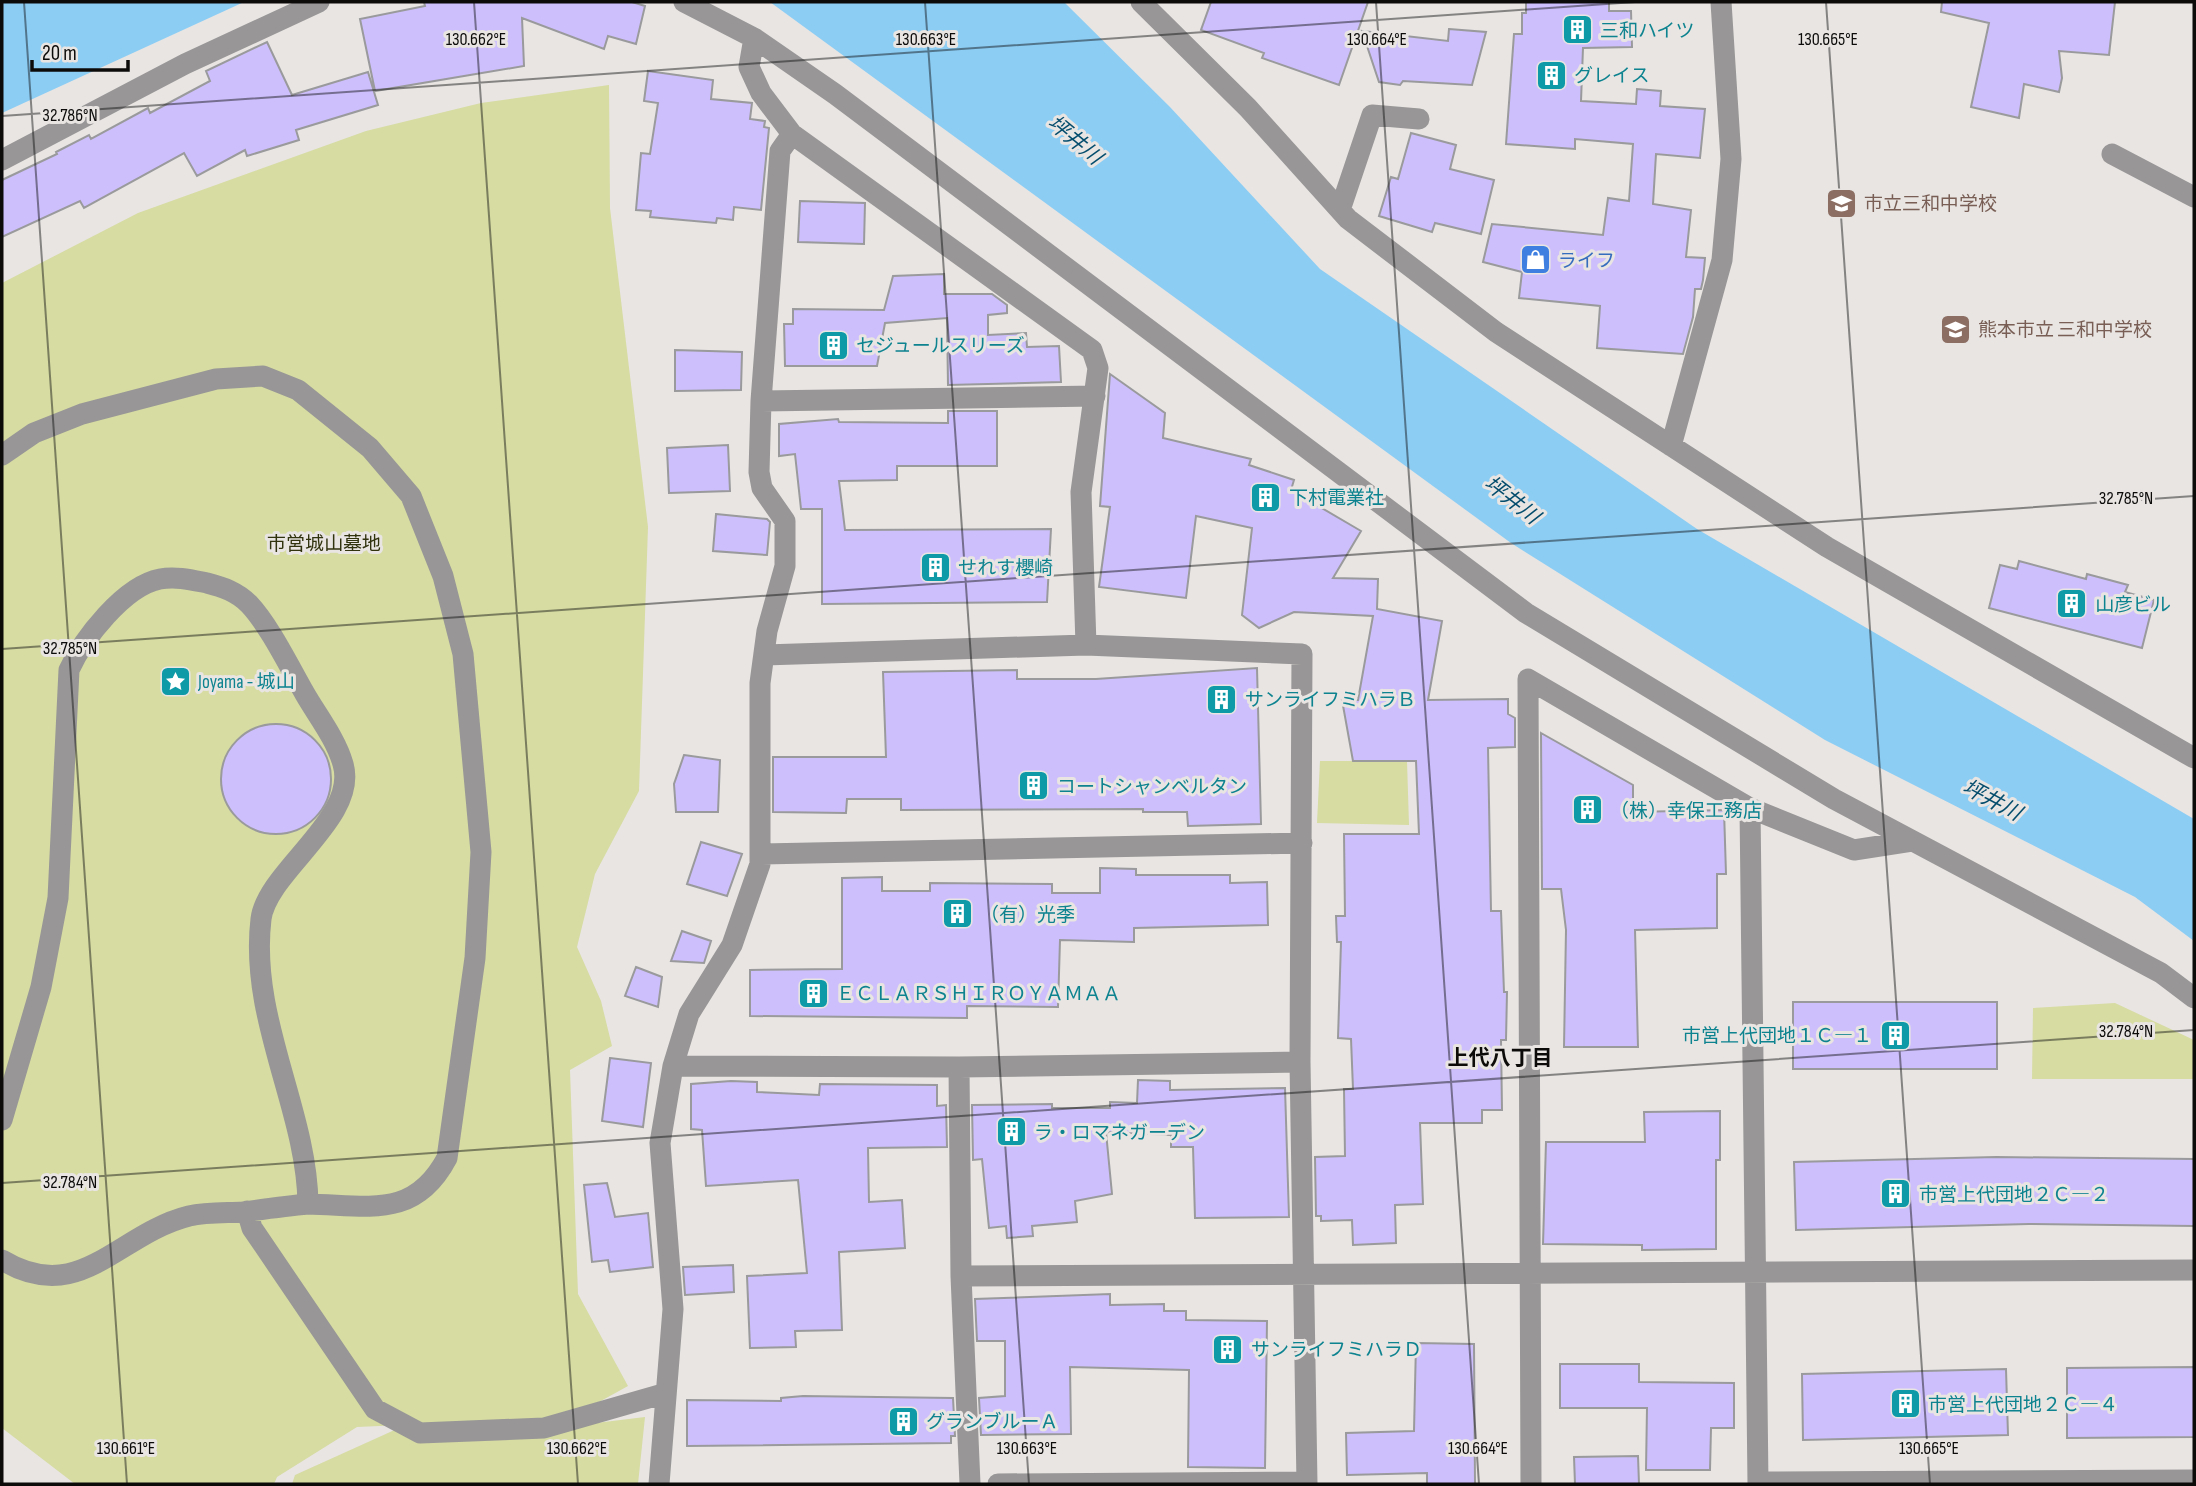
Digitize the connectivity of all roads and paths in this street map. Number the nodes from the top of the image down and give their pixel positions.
1 (319, 2) edge
2 (684, 2) edge
3 (1141, 2) edge
4 (1721, 2) edge
5 (754, 38) junction
6 (1419, 119) dead end
7 (792, 134) junction
8 (2112, 154) dead end
9 (2, 160) edge
10 (2194, 197) edge
11 (1340, 210) junction
12 (1095, 396) junction
13 (761, 401) junction
14 (1671, 446) junction
15 (2, 455) edge
16 (1086, 645) junction
17 (764, 655) junction
18 (2194, 758) edge
19 (1750, 808) junction
20 (1912, 841) junction
21 (1301, 843) junction
22 (761, 854) junction
23 (2194, 998) edge
24 (1300, 1062) junction
25 (673, 1066) junction
26 (959, 1068) junction
27 (2, 1120) edge
28 (308, 1204) junction
29 (247, 1211) junction
30 (2, 1259) edge
31 (2194, 1270) edge
32 (1531, 1273) junction
33 (1755, 1273) junction
34 (1303, 1274) junction
35 (961, 1276) junction
36 (666, 1393) junction
37 (2194, 1480) edge
38 (1307, 1483) edge
39 (1758, 1483) edge
40 (659, 1484) edge
41 (970, 1484) edge
42 (998, 1484) edge
43 (1531, 1484) edge

1 - 9 street
2 - 5 street
3 - 11 street
4 - 14 street
5 - 7 street
5 - 20 street
6 - 11 street
7 - 12 street
7 - 13 street
8 - 10 street
11 - 14 street
12 - 13 street
12 - 16 street
13 - 17 street
14 - 18 street
15 - 28 street
16 - 17 street
16 - 21 street
17 - 22 street
19 - 20 street
19 - 32 street
19 - 33 street
20 - 23 street
21 - 22 street
21 - 24 street
22 - 25 street
24 - 26 street
24 - 34 street
25 - 26 street
25 - 36 street
26 - 35 street
27 - 28 street
28 - 29 street
29 - 30 street
29 - 36 street
31 - 33 street
32 - 33 street
32 - 34 street
32 - 43 street
33 - 39 street
34 - 35 street
34 - 38 street
35 - 41 street
36 - 40 street
37 - 39 street
38 - 42 street

